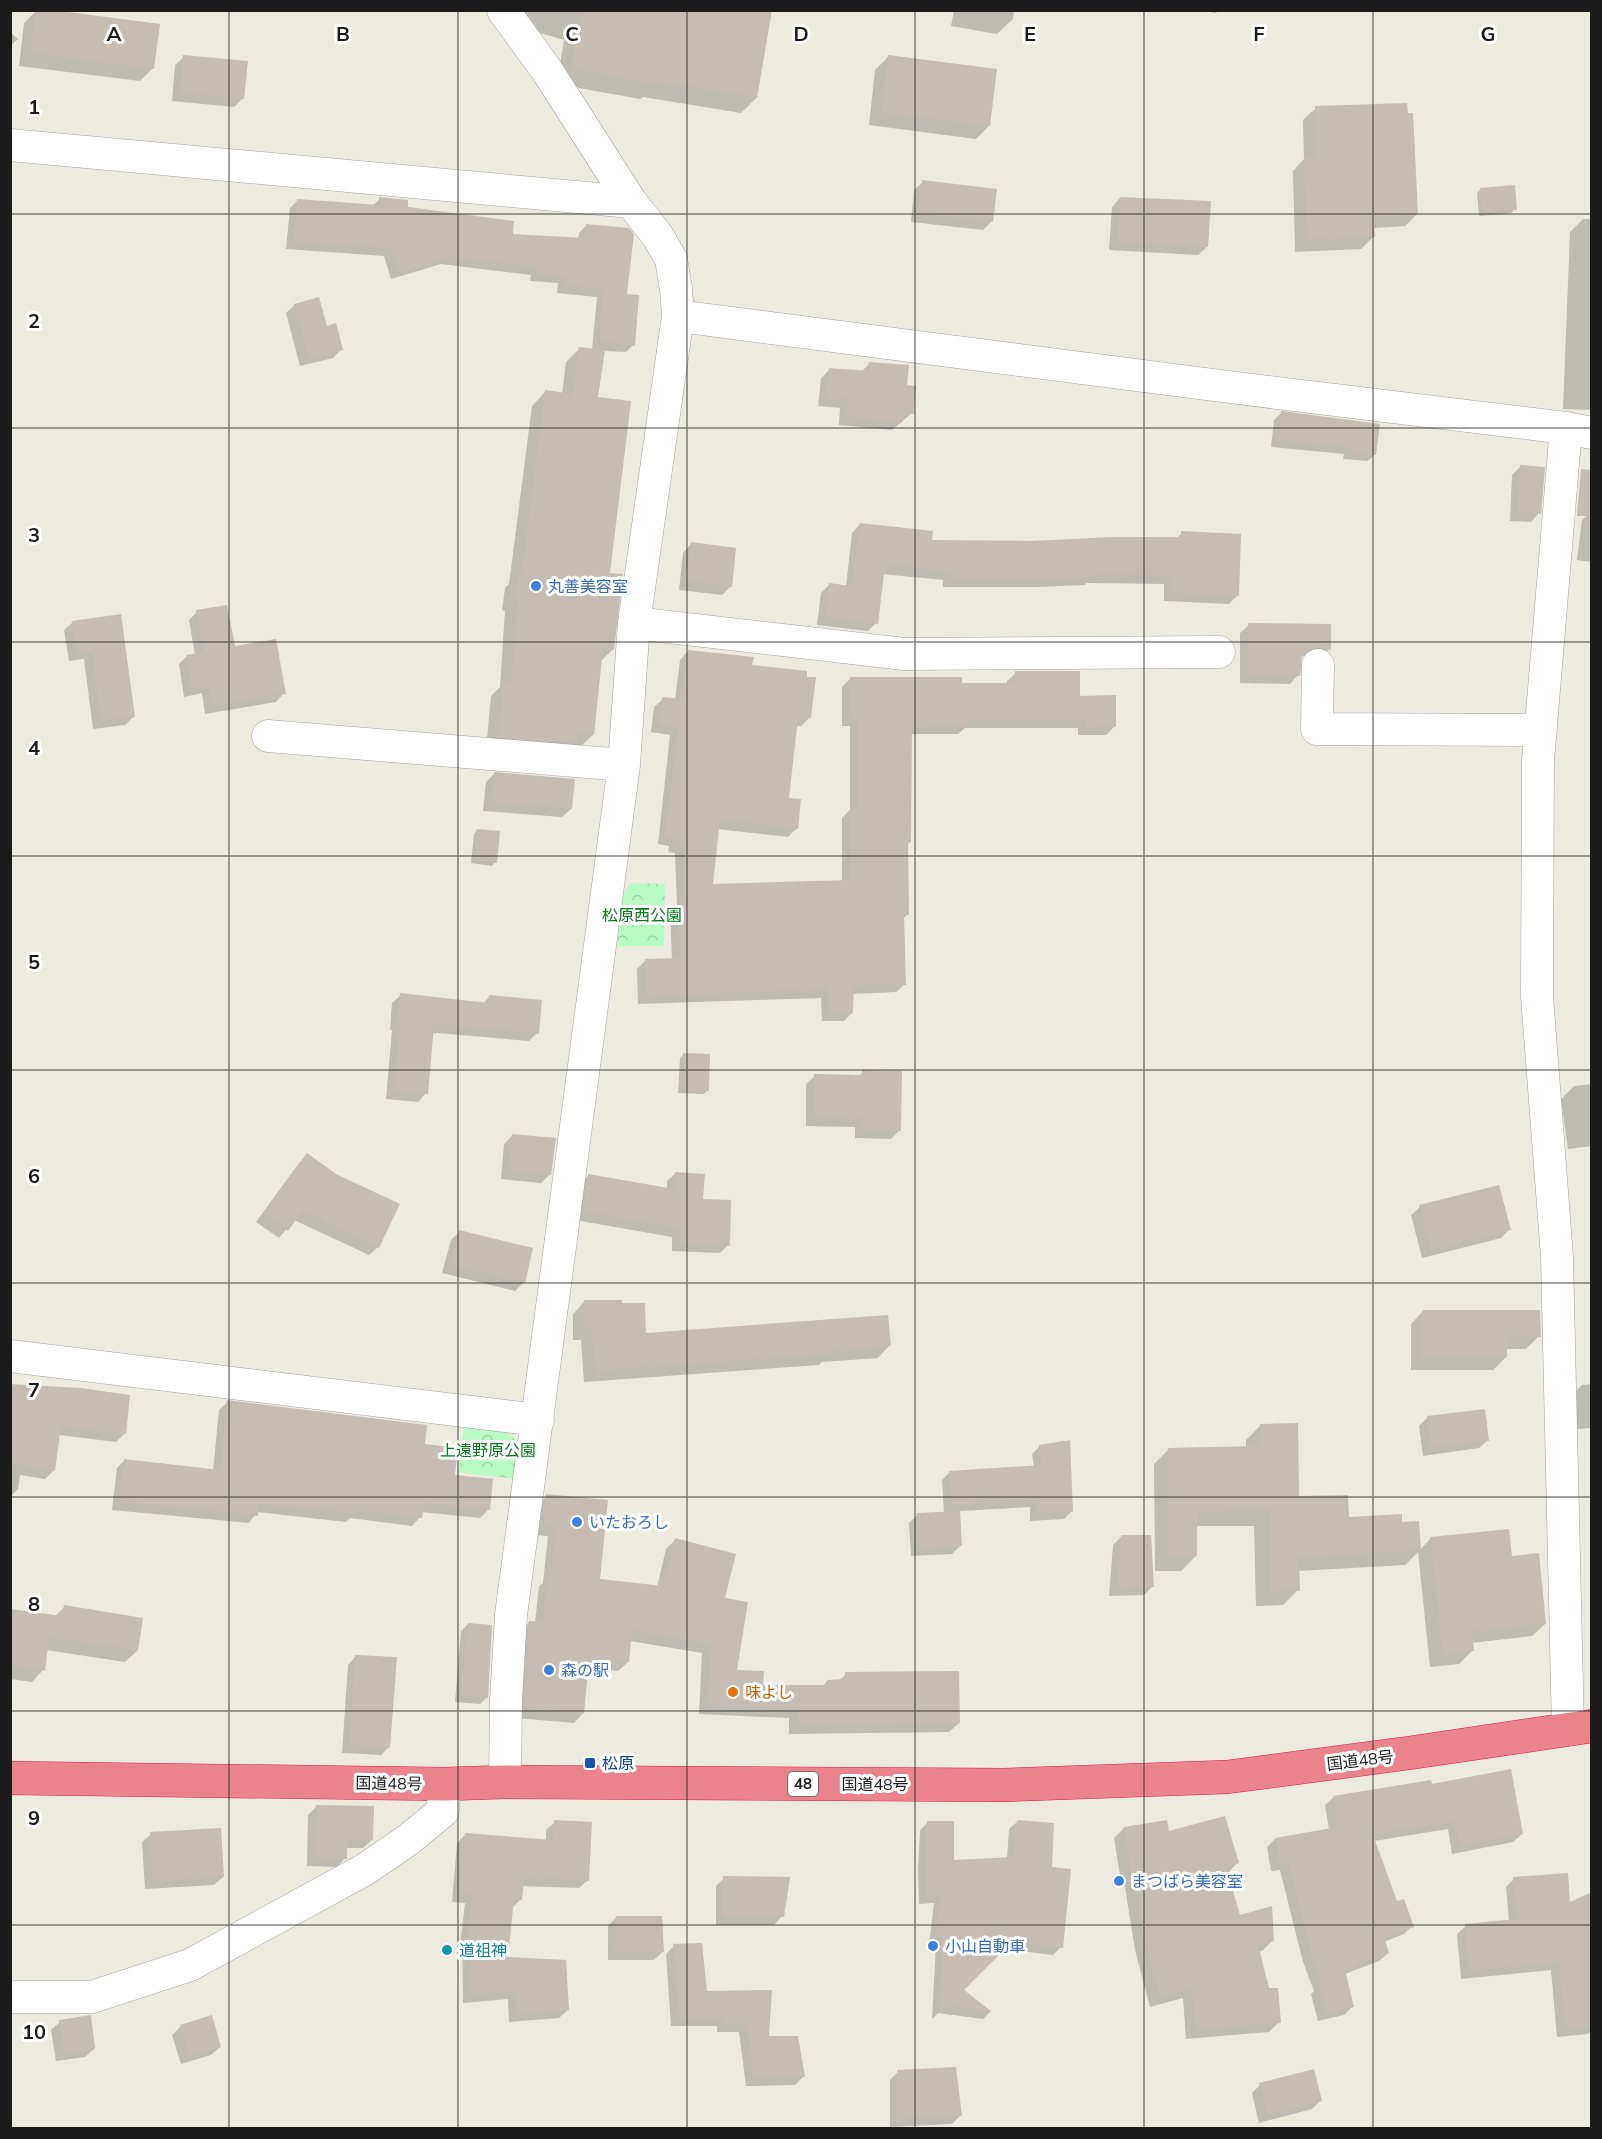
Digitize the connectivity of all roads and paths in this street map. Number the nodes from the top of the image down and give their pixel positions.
1 (503, 10) edge
2 (10, 144) edge
3 (631, 202) junction
4 (678, 315) junction
5 (1579, 430) edge
6 (634, 623) junction
7 (1219, 652) dead end
8 (1318, 665) dead end
9 (1541, 730) junction
10 (268, 736) dead end
11 (624, 765) junction
12 (10, 1356) edge
13 (538, 1420) junction
14 (1580, 1728) edge
15 (10, 1778) edge
16 (505, 1782) junction
17 (444, 1784) junction
18 (10, 1996) edge

1 - 3 street
2 - 3 street
3 - 4 street
4 - 5 street
4 - 6 street
5 - 9 street
6 - 7 street
6 - 11 street
8 - 9 street
9 - 14 street
10 - 11 street
11 - 13 street
12 - 13 street
13 - 16 street
14 - 16 highway, 国道48号 / 48
15 - 17 highway, 国道48号 / 48
16 - 17 highway, 国道48号 / 48
17 - 18 street

